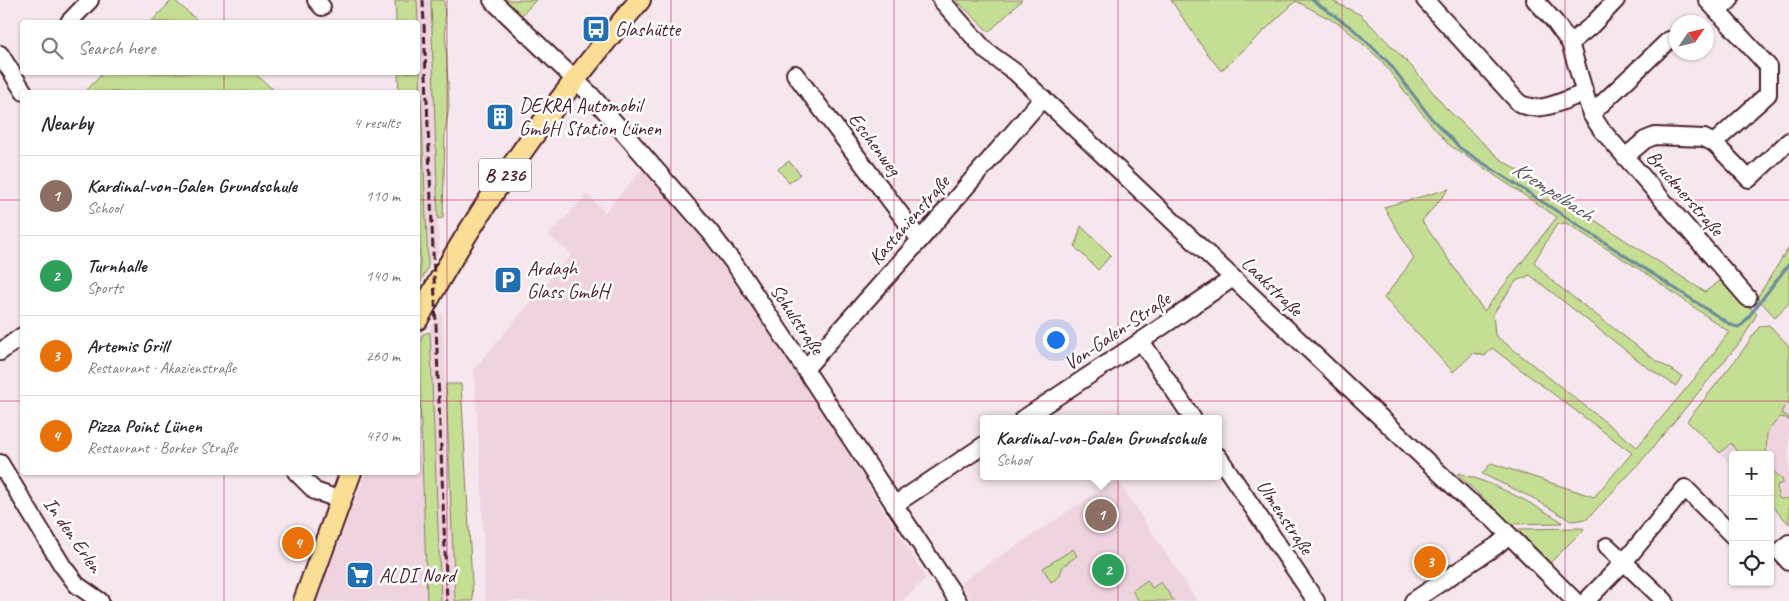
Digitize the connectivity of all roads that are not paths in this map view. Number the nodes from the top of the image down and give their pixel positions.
1 (90, 0) edge
2 (492, 0) edge
3 (640, 0) edge
4 (941, 0) edge
5 (1425, 0) edge
6 (1535, 0) edge
7 (1611, 2) edge
8 (1719, 4) edge
9 (71, 20) edge
10 (1669, 40) dead end
11 (1570, 43) junction
12 (0, 54) edge
13 (795, 74) dead end
14 (574, 80) junction
15 (21, 81) edge
16 (1584, 93) junction
17 (1042, 98) junction
18 (1591, 114) junction
19 (1789, 141) edge
20 (1714, 143) junction
21 (1625, 157) junction
22 (920, 240) junction
23 (1233, 278) junction
24 (1748, 298) dead end
25 (420, 316) edge
26 (20, 337) edge
27 (1141, 341) junction
28 (0, 352) edge
29 (805, 368) junction
30 (1030, 415) edge
31 (1190, 415) edge
32 (980, 448) edge
33 (0, 462) edge
34 (1222, 462) edge
35 (299, 475) edge
36 (350, 475) edge
37 (340, 500) junction
38 (894, 505) junction
39 (1729, 532) edge
40 (1509, 535) junction
41 (1789, 543) edge
42 (1608, 546) dead end
43 (1624, 562) junction
44 (1789, 562) edge
45 (100, 601) edge
46 (304, 601) edge
47 (958, 601) edge
48 (1316, 601) edge
49 (1414, 601) edge
50 (1575, 601) edge
51 (1586, 601) edge
52 (1665, 601) edge

1 - 9 street
2 - 14 street, Schulstraße
3 - 14 main road, B 236
4 - 17 street, Laakstraße
5 - 16 street
6 - 11 street, Brucknerstraße
7 - 11 street
8 - 20 street
10 - 18 street
11 - 16 street, Brucknerstraße
12 - 15 street
13 - 22 street, Eschenweg
14 - 25 main road, B 236
14 - 29 street, Schulstraße
16 - 18 street, Brucknerstraße
17 - 22 street, Kastanienstraße
17 - 23 street, Laakstraße
18 - 21 street, Brucknerstraße
19 - 20 street
20 - 21 street
21 - 24 street, Brucknerstraße
22 - 29 street, Kastanienstraße
23 - 27 street, Von-Galen-Straße
23 - 40 street, Laakstraße
26 - 28 street
27 - 30 street, Von-Galen-Straße
27 - 31 street
29 - 38 street, Schulstraße
32 - 38 street
33 - 45 street, In den Erlen
34 - 48 street, Ulmenstraße
35 - 37 street
36 - 37 main road
37 - 46 main road
38 - 47 street, Schulstraße
39 - 43 street
40 - 49 street
40 - 50 street, Laakstraße
41 - 44 street
42 - 43 street
43 - 51 street
43 - 52 street

